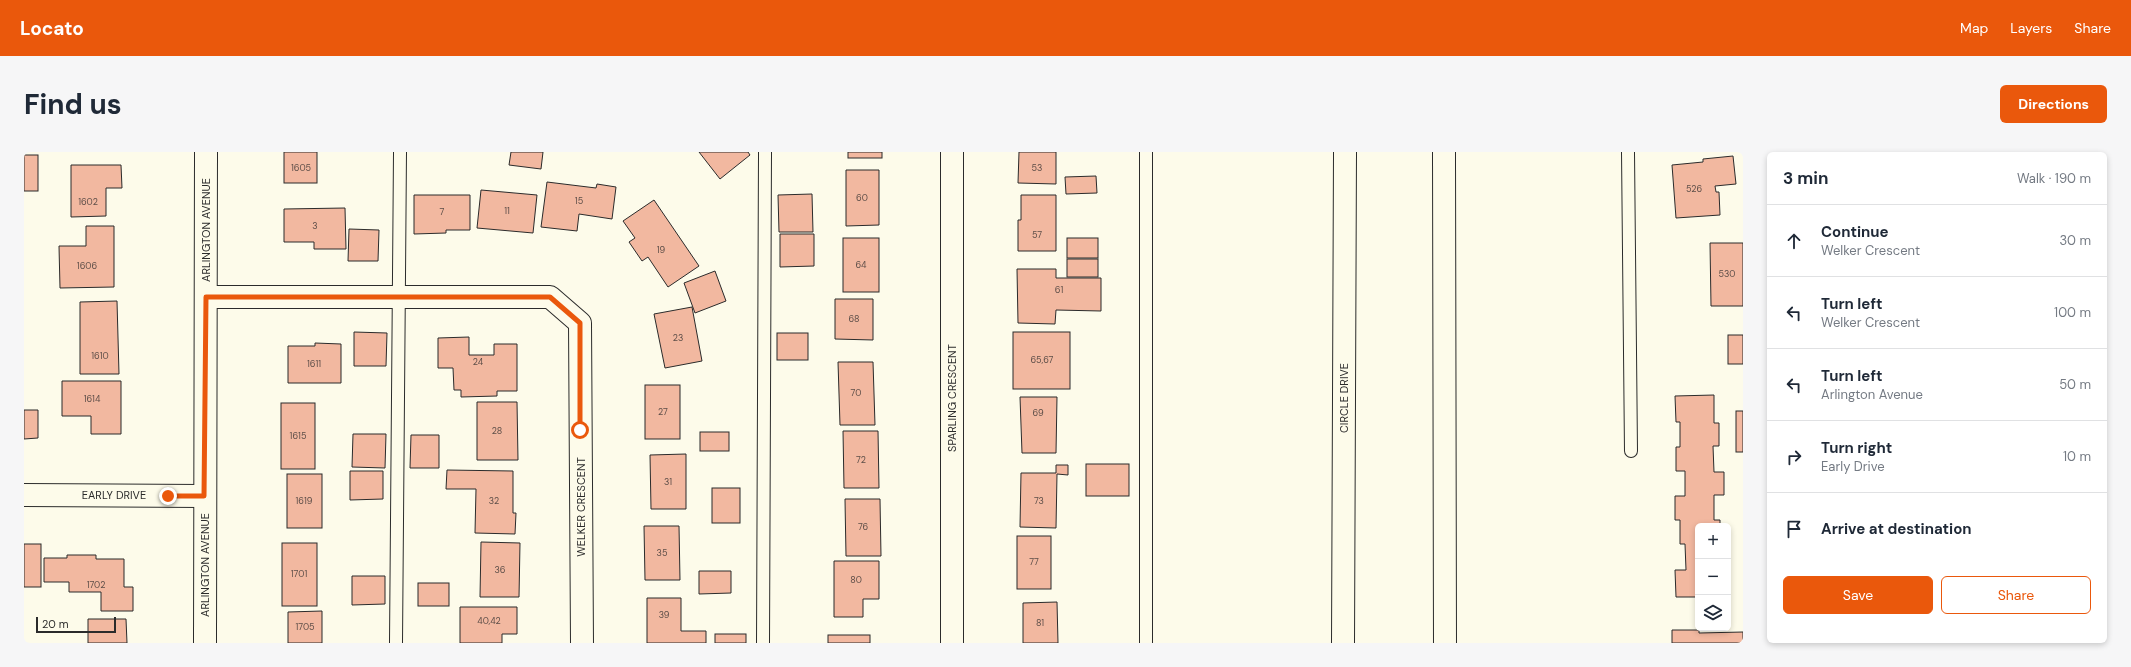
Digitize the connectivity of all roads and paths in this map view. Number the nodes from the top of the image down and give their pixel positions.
1 (206, 152) edge
2 (400, 152) edge
3 (765, 152) edge
4 (952, 152) edge
5 (1146, 152) edge
6 (1346, 152) edge
7 (1444, 152) edge
8 (1628, 152) edge
9 (206, 297) junction
10 (398, 297) junction
11 (1631, 451) dead end
12 (24, 495) edge
13 (204, 496) junction
14 (205, 643) edge
15 (396, 643) edge
16 (582, 643) edge
17 (763, 643) edge
18 (952, 643) edge
19 (1146, 643) edge
20 (1343, 643) edge
21 (1446, 643) edge

1 - 9 main road, ARLINGTON AVENUE
2 - 10 lane
3 - 17 lane
4 - 18 main road, SPARLING CRESCENT
5 - 19 lane
6 - 20 main road, CIRCLE DRIVE
7 - 21 main road
8 - 11 lane
9 - 10 main road, WELKER CRESCENT
9 - 13 main road, ARLINGTON AVENUE
10 - 15 lane
10 - 16 main road, WELKER CRESCENT
12 - 13 main road, EARLY DRIVE
13 - 14 main road, ARLINGTON AVENUE

